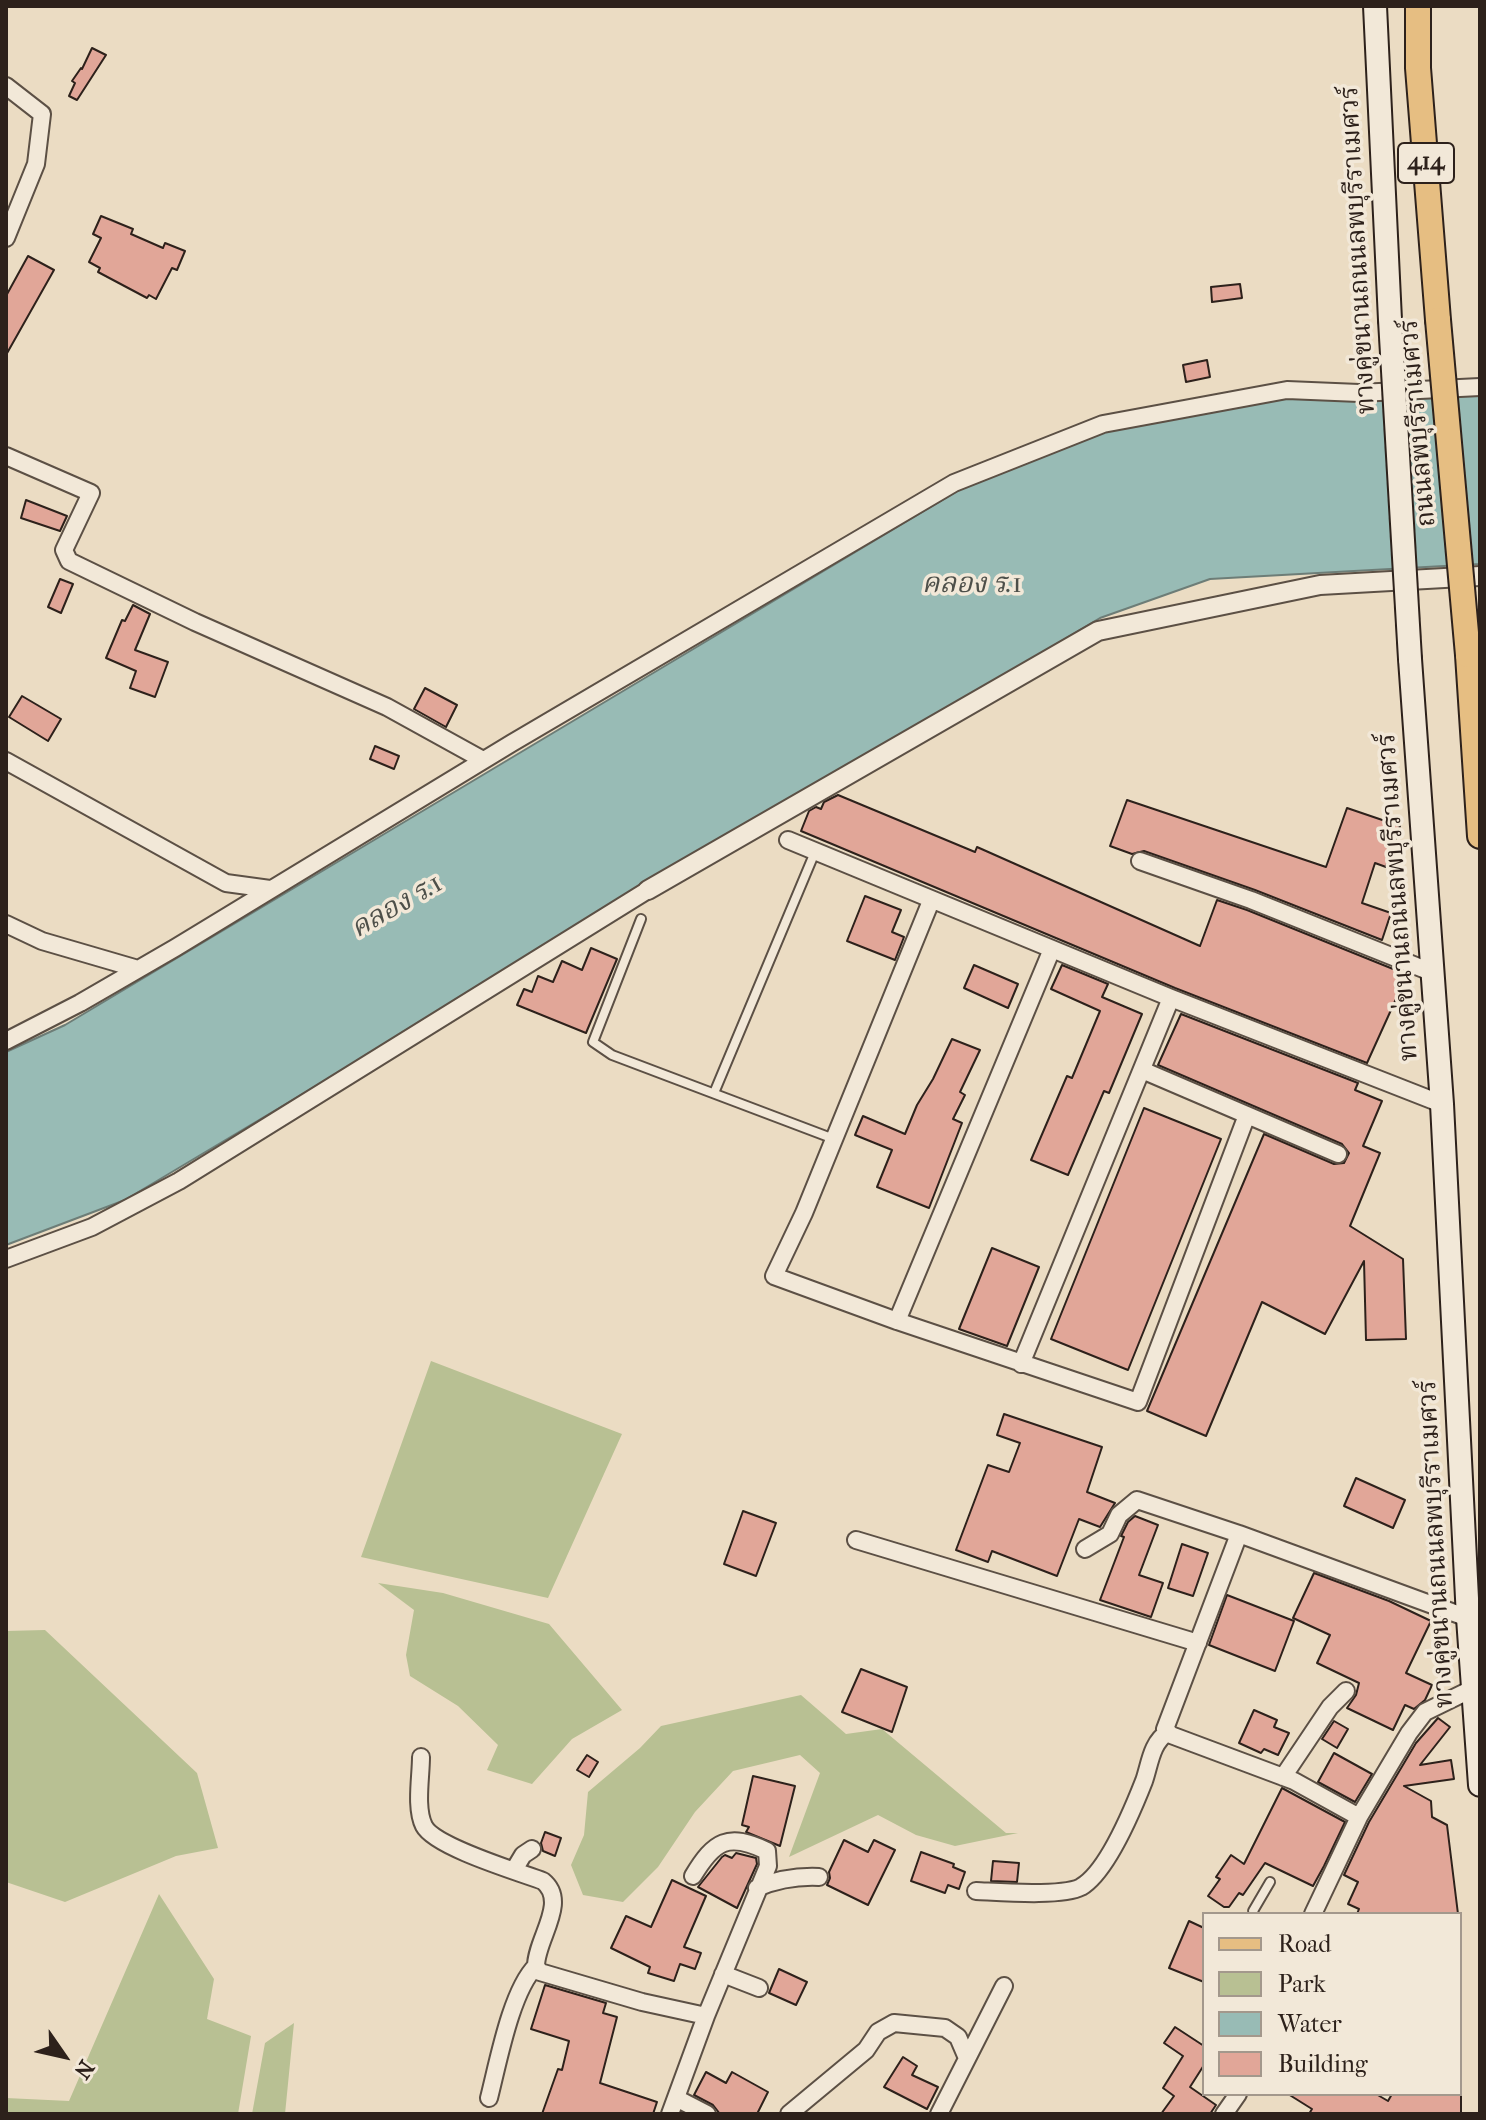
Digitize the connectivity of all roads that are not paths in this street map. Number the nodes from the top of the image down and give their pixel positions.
1 (1375, 6) edge
2 (1409, 6) edge
3 (1418, 6) edge
4 (1418, 68) junction
5 (6, 86) edge
6 (6, 238) edge
7 (1480, 387) edge
8 (6, 456) edge
9 (1480, 576) edge
10 (483, 760) junction
11 (6, 761) edge
12 (1480, 836) edge
13 (788, 840) dead end
14 (815, 852) junction
15 (1140, 861) dead end
16 (270, 889) junction
17 (648, 890) joint
18 (931, 901) junction
19 (641, 919) dead end
20 (6, 924) edge
21 (1052, 949) junction
22 (138, 969) junction
23 (1431, 972) junction
24 (1171, 998) junction
25 (6, 1041) edge
26 (1142, 1070) junction
27 (714, 1093) junction
28 (1442, 1104) junction
29 (1247, 1115) junction
30 (834, 1139) junction
31 (1338, 1154) dead end
32 (6, 1259) edge
33 (897, 1321) junction
34 (1021, 1364) junction
35 (1239, 1534) junction
36 (856, 1540) dead end
37 (1085, 1549) dead end
38 (1468, 1618) junction
39 (1198, 1643) junction
40 (1472, 1689) junction
41 (1346, 1691) dead end
42 (1168, 1732) junction
43 (421, 1757) dead end
44 (1283, 1777) junction
45 (1480, 1785) edge
46 (1359, 1817) junction
47 (532, 1849) dead end
48 (514, 1870) junction
49 (693, 1876) dead end
50 (819, 1877) dead end
51 (1270, 1882) dead end
52 (757, 1888) junction
53 (976, 1891) dead end
54 (1253, 1912) edge
55 (1314, 1912) edge
56 (536, 1966) junction
57 (723, 1974) junction
58 (1004, 1986) dead end
59 (759, 1988) dead end
60 (706, 2016) junction
61 (967, 2058) junction
62 (1237, 2096) edge
63 (489, 2098) dead end
64 (673, 2106) edge
65 (707, 2114) edge
66 (789, 2114) edge
67 (939, 2114) edge
68 (1224, 2114) edge

1 - 23 main road, ทางคู่ขนานถนนลพบุรีราเมศวร์ / 414, bridge
2 - 4 main road
3 - 4 main road, ถนนลพบุรีราเมศวร์ / 414
4 - 12 main road, ถนนลพบุรีราเมศวร์ / 414, bridge
5 - 6 street
7 - 10 street
8 - 10 street
9 - 17 street
10 - 16 street
11 - 16 street
13 - 14 street
14 - 18 street
14 - 27 lane
15 - 23 street
16 - 22 street
17 - 32 street
18 - 21 street
18 - 30 street
19 - 27 lane
20 - 22 street
21 - 24 street
21 - 33 street
22 - 25 street
23 - 28 main road, ทางคู่ขนานถนนลพบุรีราเมศวร์ / 414
24 - 26 street
24 - 28 street
26 - 29 street
26 - 34 street
27 - 30 lane
28 - 38 main road, ทางคู่ขนานถนนลพบุรีราเมศวร์ / 414
29 - 31 street
29 - 34 street
30 - 33 street
33 - 34 street
35 - 37 street
35 - 38 street
35 - 39 street
36 - 39 street
38 - 40 main road, ทางคู่ขนานถนนลพบุรีราเมศวร์ / 414
39 - 42 street
40 - 45 main road, ทางคู่ขนานถนนลพบุรีราเมศวร์ / 414
40 - 46 street
41 - 44 street
42 - 44 street
42 - 53 street
43 - 48 street
44 - 46 street
46 - 55 street
47 - 48 street
48 - 56 street
49 - 52 street
50 - 52 street
51 - 54 lane
52 - 57 street
56 - 60 street
56 - 63 street
57 - 59 street
57 - 60 street
58 - 61 street
60 - 64 street
61 - 66 street
61 - 67 street
62 - 68 street
64 - 65 street

